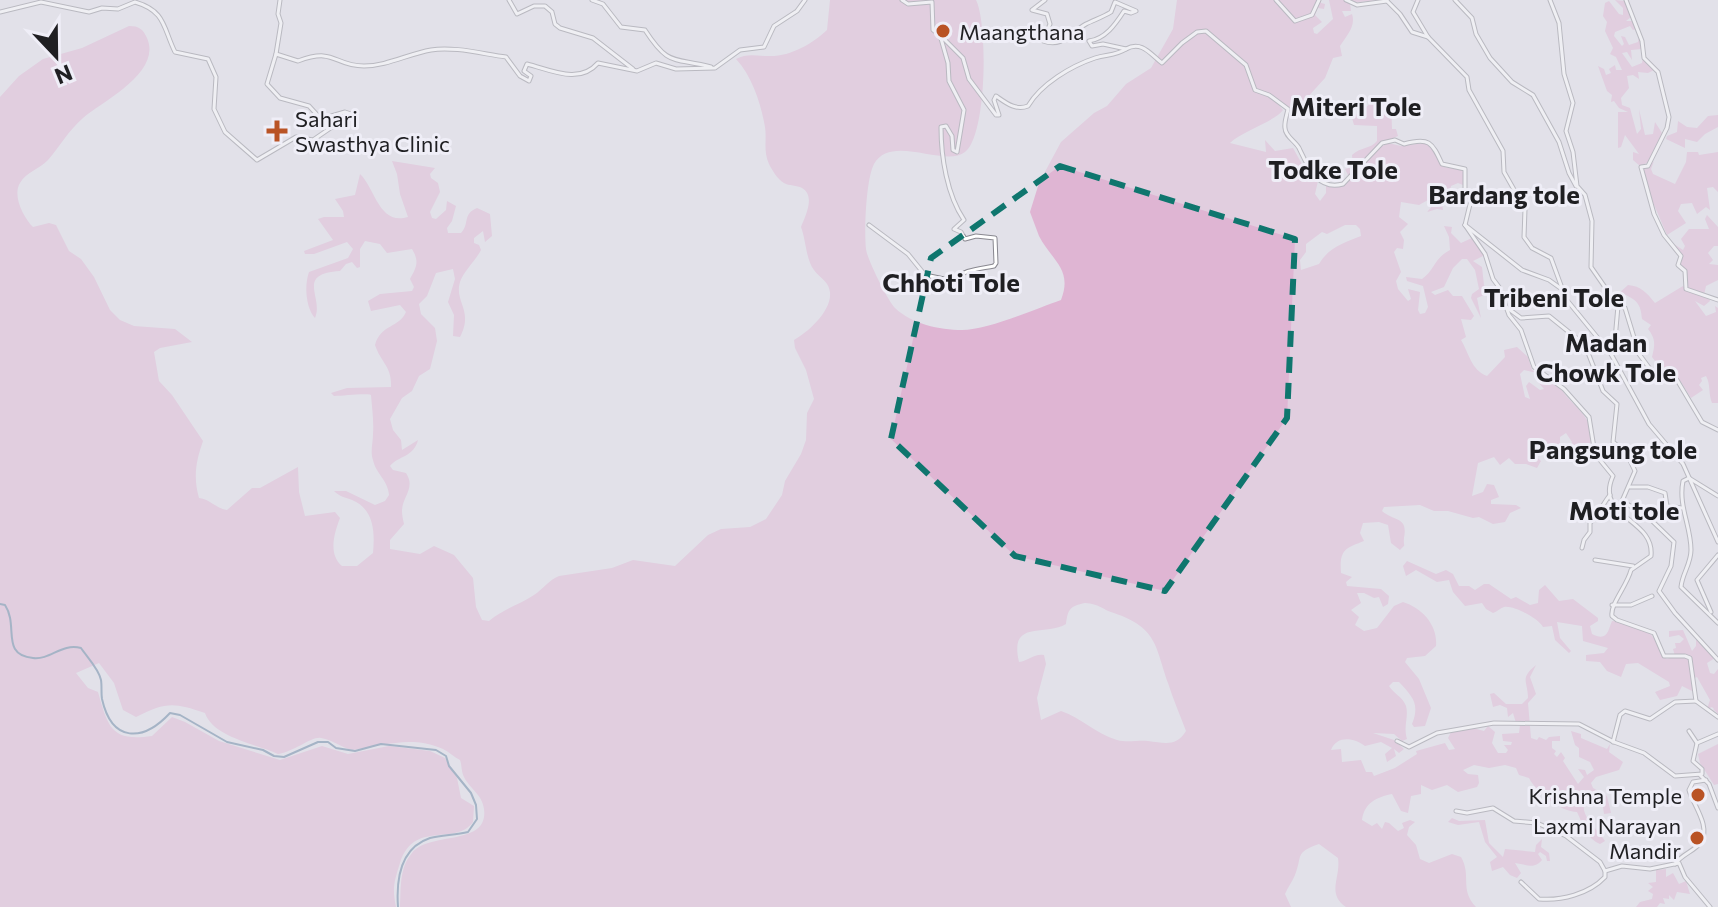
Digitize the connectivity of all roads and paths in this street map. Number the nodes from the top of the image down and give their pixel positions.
1 (280, 0) edge
2 (509, 0) edge
3 (592, 0) edge
4 (805, 0) edge
5 (902, 0) edge
6 (1045, 0) edge
7 (1276, 0) edge
8 (1319, 0) edge
9 (1346, 0) edge
10 (1386, 0) edge
11 (1418, 0) edge
12 (1455, 0) edge
13 (1550, 0) edge
14 (1626, 0) edge
15 (0, 12) edge
16 (940, 35) junction
17 (1428, 37) junction
18 (1126, 49) junction
19 (276, 54) junction
20 (715, 68) junction
21 (637, 71) junction
22 (1577, 186) junction
23 (869, 225) dead end
24 (1465, 225) junction
25 (1563, 290) junction
26 (1718, 300) edge
27 (1618, 306) junction
28 (1506, 307) junction
29 (1611, 354) junction
30 (1718, 430) edge
31 (1689, 478) junction
32 (1627, 489) junction
33 (1610, 495) junction
34 (1718, 496) edge
35 (1622, 501) junction
36 (1615, 508) junction
37 (1682, 508) junction
38 (1718, 542) edge
39 (1582, 548) dead end
40 (1718, 555) edge
41 (1595, 560) dead end
42 (1633, 566) junction
43 (1652, 596) dead end
44 (1612, 605) junction
45 (1714, 616) junction
46 (1718, 623) edge
47 (1718, 660) edge
48 (1696, 701) junction
49 (1718, 717) edge
50 (1689, 731) dead end
51 (1718, 734) edge
52 (1397, 741) dead end
53 (1613, 742) junction
54 (1697, 743) junction
55 (1700, 775) junction
56 (1706, 780) junction
57 (1712, 791) junction
58 (1718, 791) edge
59 (1718, 808) edge
60 (1456, 811) dead end
61 (1675, 864) junction
62 (1605, 871) junction
63 (1521, 882) dead end
64 (1710, 907) edge

1 - 19 street
2 - 21 street
3 - 20 street
4 - 20 street
5 - 16 street
6 - 18 street
7 - 8 street
9 - 10 street
10 - 17 street
11 - 17 street
12 - 22 street
13 - 22 street
14 - 26 street
15 - 19 street
16 - 18 street
16 - 23 street
17 - 25 street
18 - 24 street
19 - 21 street
20 - 21 street
22 - 27 street
24 - 25 street
24 - 28 street
25 - 29 street
27 - 29 street
27 - 30 street
28 - 32 street
28 - 33 street
29 - 31 street
31 - 34 street
31 - 37 street
31 - 38 street
32 - 35 street
32 - 37 street
33 - 36 street
33 - 39 street
35 - 36 street
35 - 47 street
36 - 42 street
37 - 45 street
40 - 45 street
41 - 42 street
42 - 44 street
43 - 44 street
44 - 48 street
45 - 46 street
48 - 49 street
48 - 53 street
50 - 54 street
51 - 54 street
52 - 53 street
53 - 55 street
54 - 55 street
55 - 56 street
56 - 57 street
56 - 61 street
57 - 58 street
57 - 59 street
60 - 62 street
61 - 62 street
61 - 64 street
62 - 63 street

